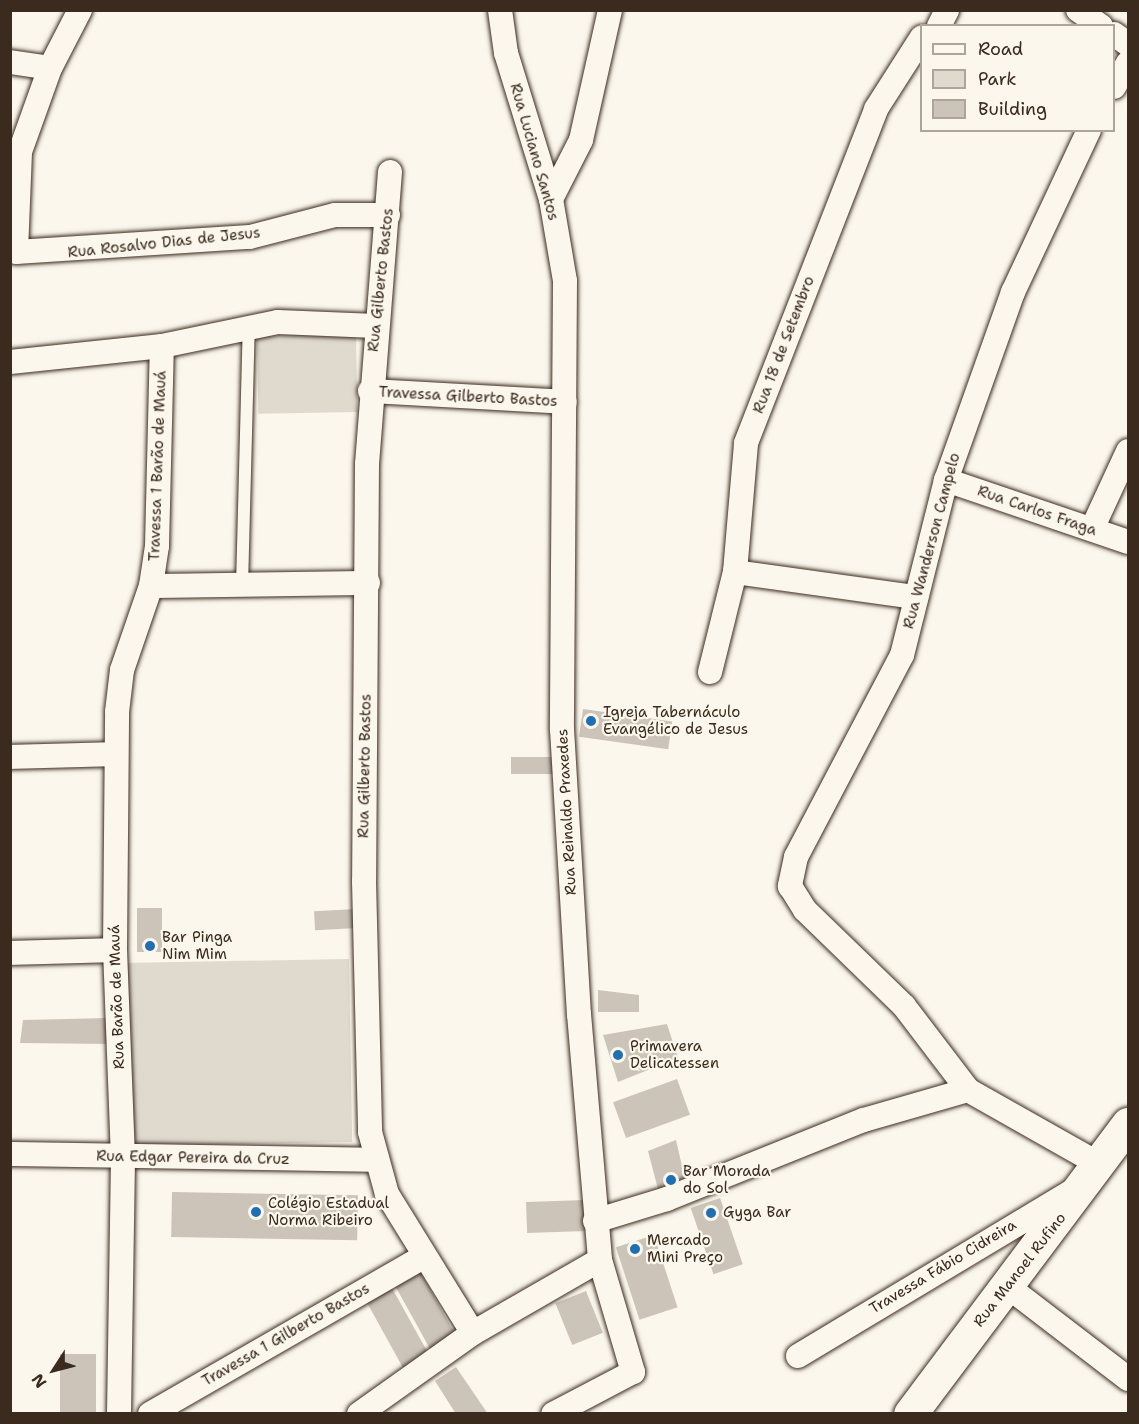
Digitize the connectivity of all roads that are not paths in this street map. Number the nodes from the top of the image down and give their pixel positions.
1 (80, 10) edge
2 (500, 10) edge
3 (610, 10) edge
4 (947, 10) edge
5 (1078, 10) edge
6 (940, 24) edge
7 (1098, 24) edge
8 (1115, 35) edge
9 (920, 39) edge
10 (1128, 44) edge
11 (10, 62) edge
12 (1128, 63) edge
13 (50, 68) junction
14 (1115, 84) edge
15 (1088, 132) edge
16 (15, 152) edge
17 (390, 172) dead end
18 (551, 199) junction
19 (388, 215) junction
20 (13, 253) edge
21 (376, 326) junction
22 (249, 327) junction
23 (162, 346) junction
24 (10, 362) edge
25 (370, 391) junction
26 (565, 402) junction
27 (1128, 451) edge
28 (946, 480) junction
29 (1092, 530) junction
30 (1128, 542) edge
31 (735, 572) junction
32 (368, 583) junction
33 (151, 586) junction
34 (242, 586) junction
35 (916, 597) junction
36 (710, 672) dead end
37 (116, 754) junction
38 (10, 757) edge
39 (115, 950) junction
40 (10, 953) edge
41 (968, 1090) junction
42 (1128, 1124) edge
43 (10, 1154) edge
44 (123, 1158) junction
45 (375, 1160) junction
46 (1094, 1172) junction
47 (595, 1221) junction
48 (423, 1257) junction
49 (600, 1260) junction
50 (1007, 1286) junction
51 (473, 1333) junction
52 (798, 1356) dead end
53 (1128, 1379) edge
54 (119, 1413) edge
55 (150, 1413) edge
56 (359, 1413) edge
57 (554, 1413) edge
58 (910, 1413) edge

1 - 13 street
2 - 18 street, Rua Luciano Santos
3 - 18 street
4 - 6 street
5 - 7 street
8 - 10 street
9 - 31 street, Rua 18 de Setembro
11 - 13 street
12 - 14 street
13 - 16 street
15 - 28 street, Rua Wanderson Campelo
16 - 20 street
17 - 19 street, Rua Gilberto Bastos
18 - 26 street, Rua Luciano Santos
19 - 20 street, Rua Rosalvo Dias de Jesus
19 - 21 street, Rua Gilberto Bastos
21 - 22 street
21 - 25 street, Rua Gilberto Bastos
22 - 23 street
22 - 34 lane
23 - 24 street
23 - 33 street, Travessa 1 Barão de Mauá
25 - 26 street, Travessa Gilberto Bastos
25 - 32 street, Rua Gilberto Bastos
26 - 47 street, Rua Reinaldo Praxedes
27 - 29 street
28 - 29 street, Rua Carlos Fraga
28 - 35 street, Rua Wanderson Campelo
29 - 30 street, Rua Carlos Fraga
31 - 35 street
31 - 36 street, Rua 18 de Setembro
32 - 34 street
32 - 45 street, Rua Gilberto Bastos
33 - 34 street
33 - 37 street, Rua Barão de Mauá
35 - 41 street, Rua Wanderson Campelo
37 - 38 street
37 - 39 street, Rua Barão de Mauá
39 - 40 street
39 - 44 street, Rua Barão de Mauá
41 - 46 street
41 - 47 street
42 - 46 main road, Rua Manoel Rufino
43 - 44 street, Rua Edgar Pereira da Cruz
44 - 45 street, Rua Edgar Pereira da Cruz
44 - 54 street, Rua Barão de Mauá
45 - 48 street, Rua Gilberto Bastos
46 - 50 main road, Rua Manoel Rufino
46 - 52 street, Travessa Fábio Cidreira
47 - 49 street, Rua Reinaldo Praxedes
48 - 51 street, Rua Gilberto Bastos
48 - 55 street, Travessa 1 Gilberto Bastos
49 - 51 street
49 - 57 street, Rua Reinaldo Praxedes
50 - 53 street
50 - 58 main road, Rua Manoel Rufino
51 - 56 street

